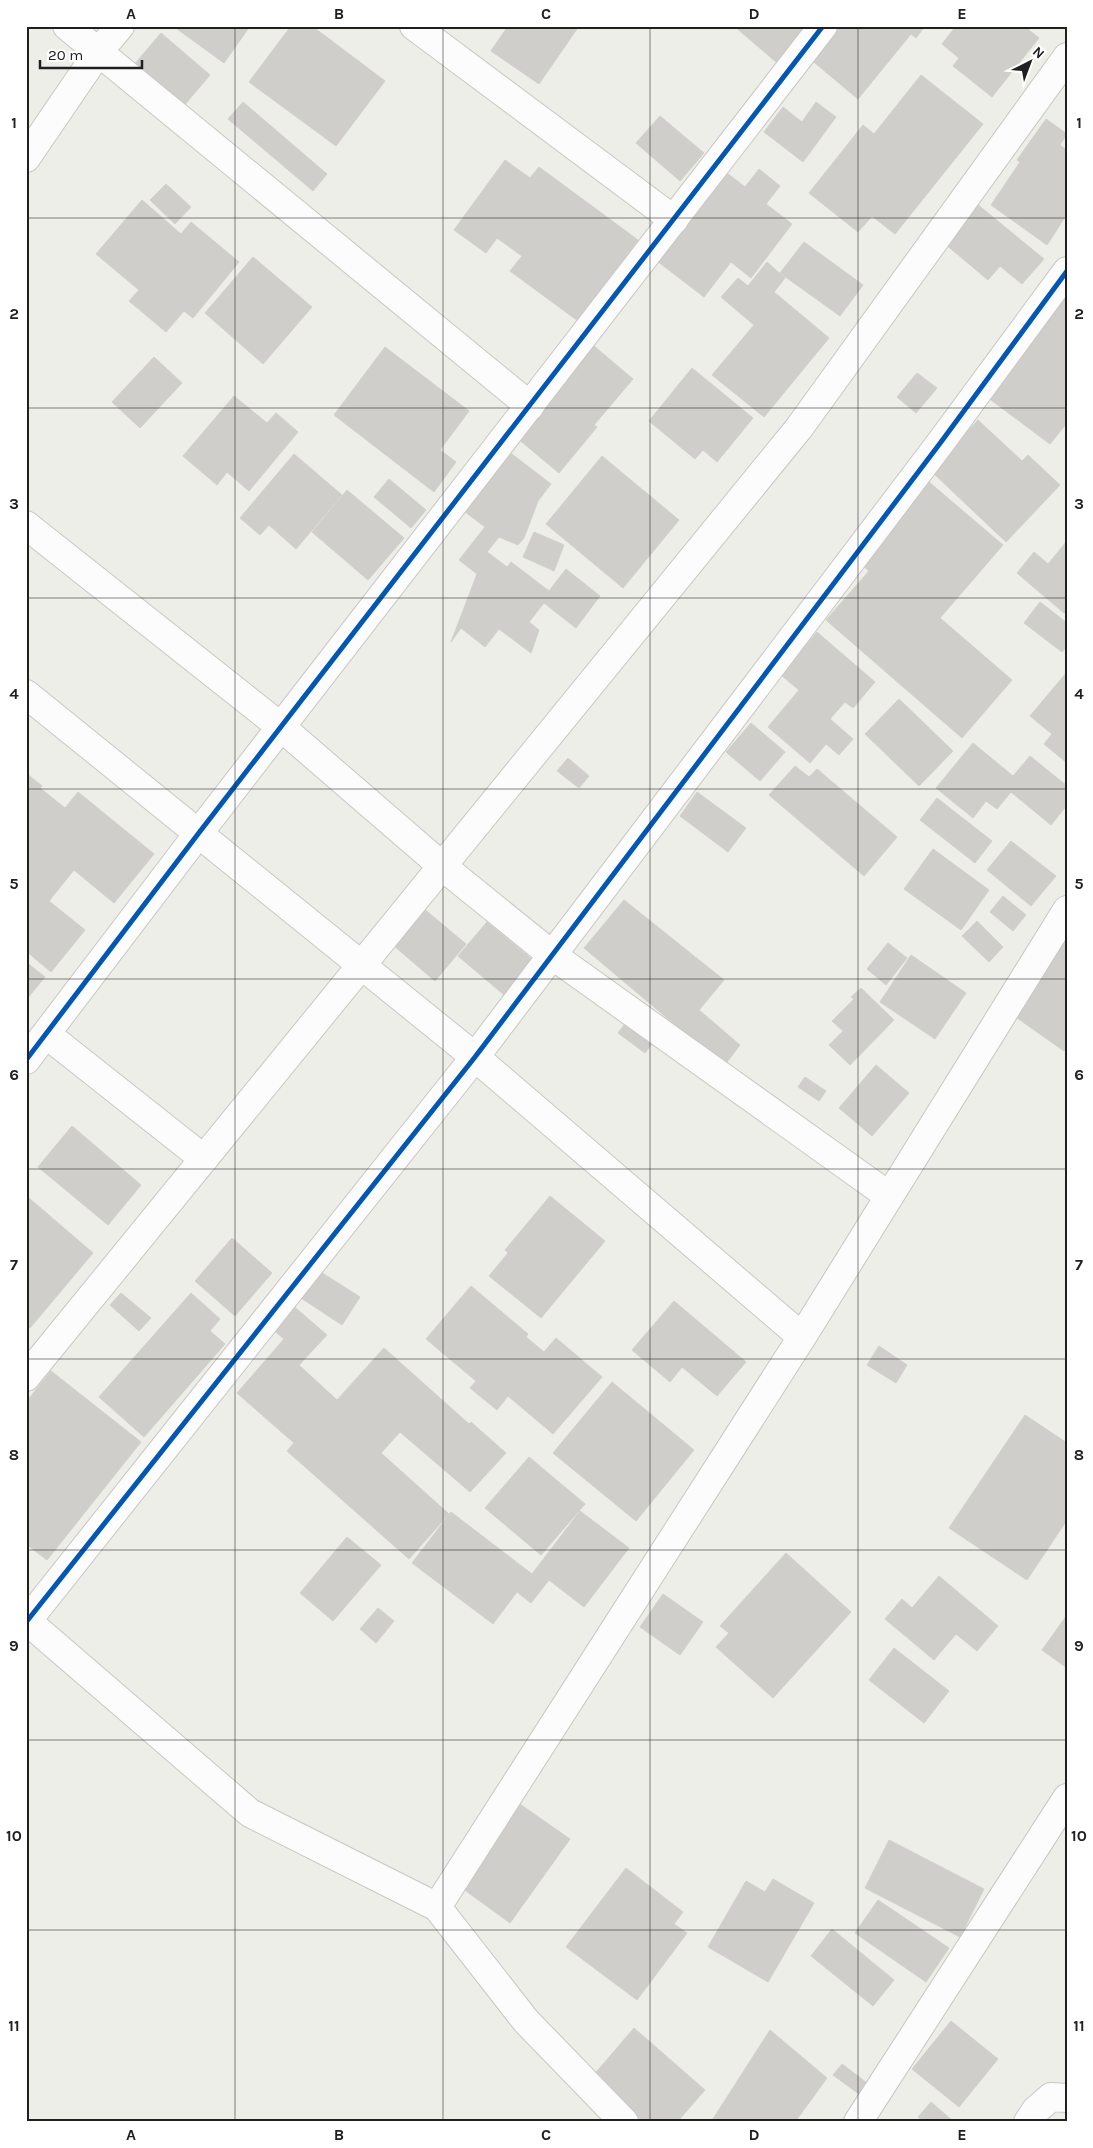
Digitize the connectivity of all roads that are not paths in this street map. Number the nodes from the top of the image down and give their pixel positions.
1 (67, 26) edge
2 (120, 26) edge
3 (414, 26) edge
4 (824, 26) edge
5 (99, 52) junction
6 (1067, 57) edge
7 (26, 158) edge
8 (674, 220) junction
9 (1067, 272) edge
10 (530, 406) junction
11 (26, 525) edge
12 (26, 694) edge
13 (281, 727) junction
14 (198, 834) junction
15 (442, 866) junction
16 (1067, 910) edge
17 (552, 955) junction
18 (361, 966) junction
19 (46, 1034) junction
20 (475, 1057) junction
21 (26, 1060) edge
22 (204, 1159) junction
23 (889, 1196) junction
24 (802, 1337) junction
25 (26, 1377) edge
26 (27, 1620) edge
27 (1067, 1798) edge
28 (438, 1907) junction
29 (1067, 2098) edge
30 (624, 2122) edge
31 (858, 2122) edge
32 (1028, 2122) edge

1 - 5 street
2 - 5 street
3 - 8 street
4 - 8 street
5 - 7 street
5 - 10 street
6 - 15 street
8 - 10 street
9 - 17 street
10 - 13 street
11 - 13 street
12 - 14 street
13 - 14 street
13 - 15 street
14 - 18 street
14 - 19 street
15 - 17 street
15 - 18 street
16 - 23 street
17 - 20 street
17 - 23 street
18 - 20 street
18 - 22 street
19 - 21 street
19 - 22 street
20 - 24 street
20 - 26 street
22 - 25 street
23 - 24 street
24 - 28 street
26 - 28 street
27 - 31 street
28 - 30 street
29 - 32 street

